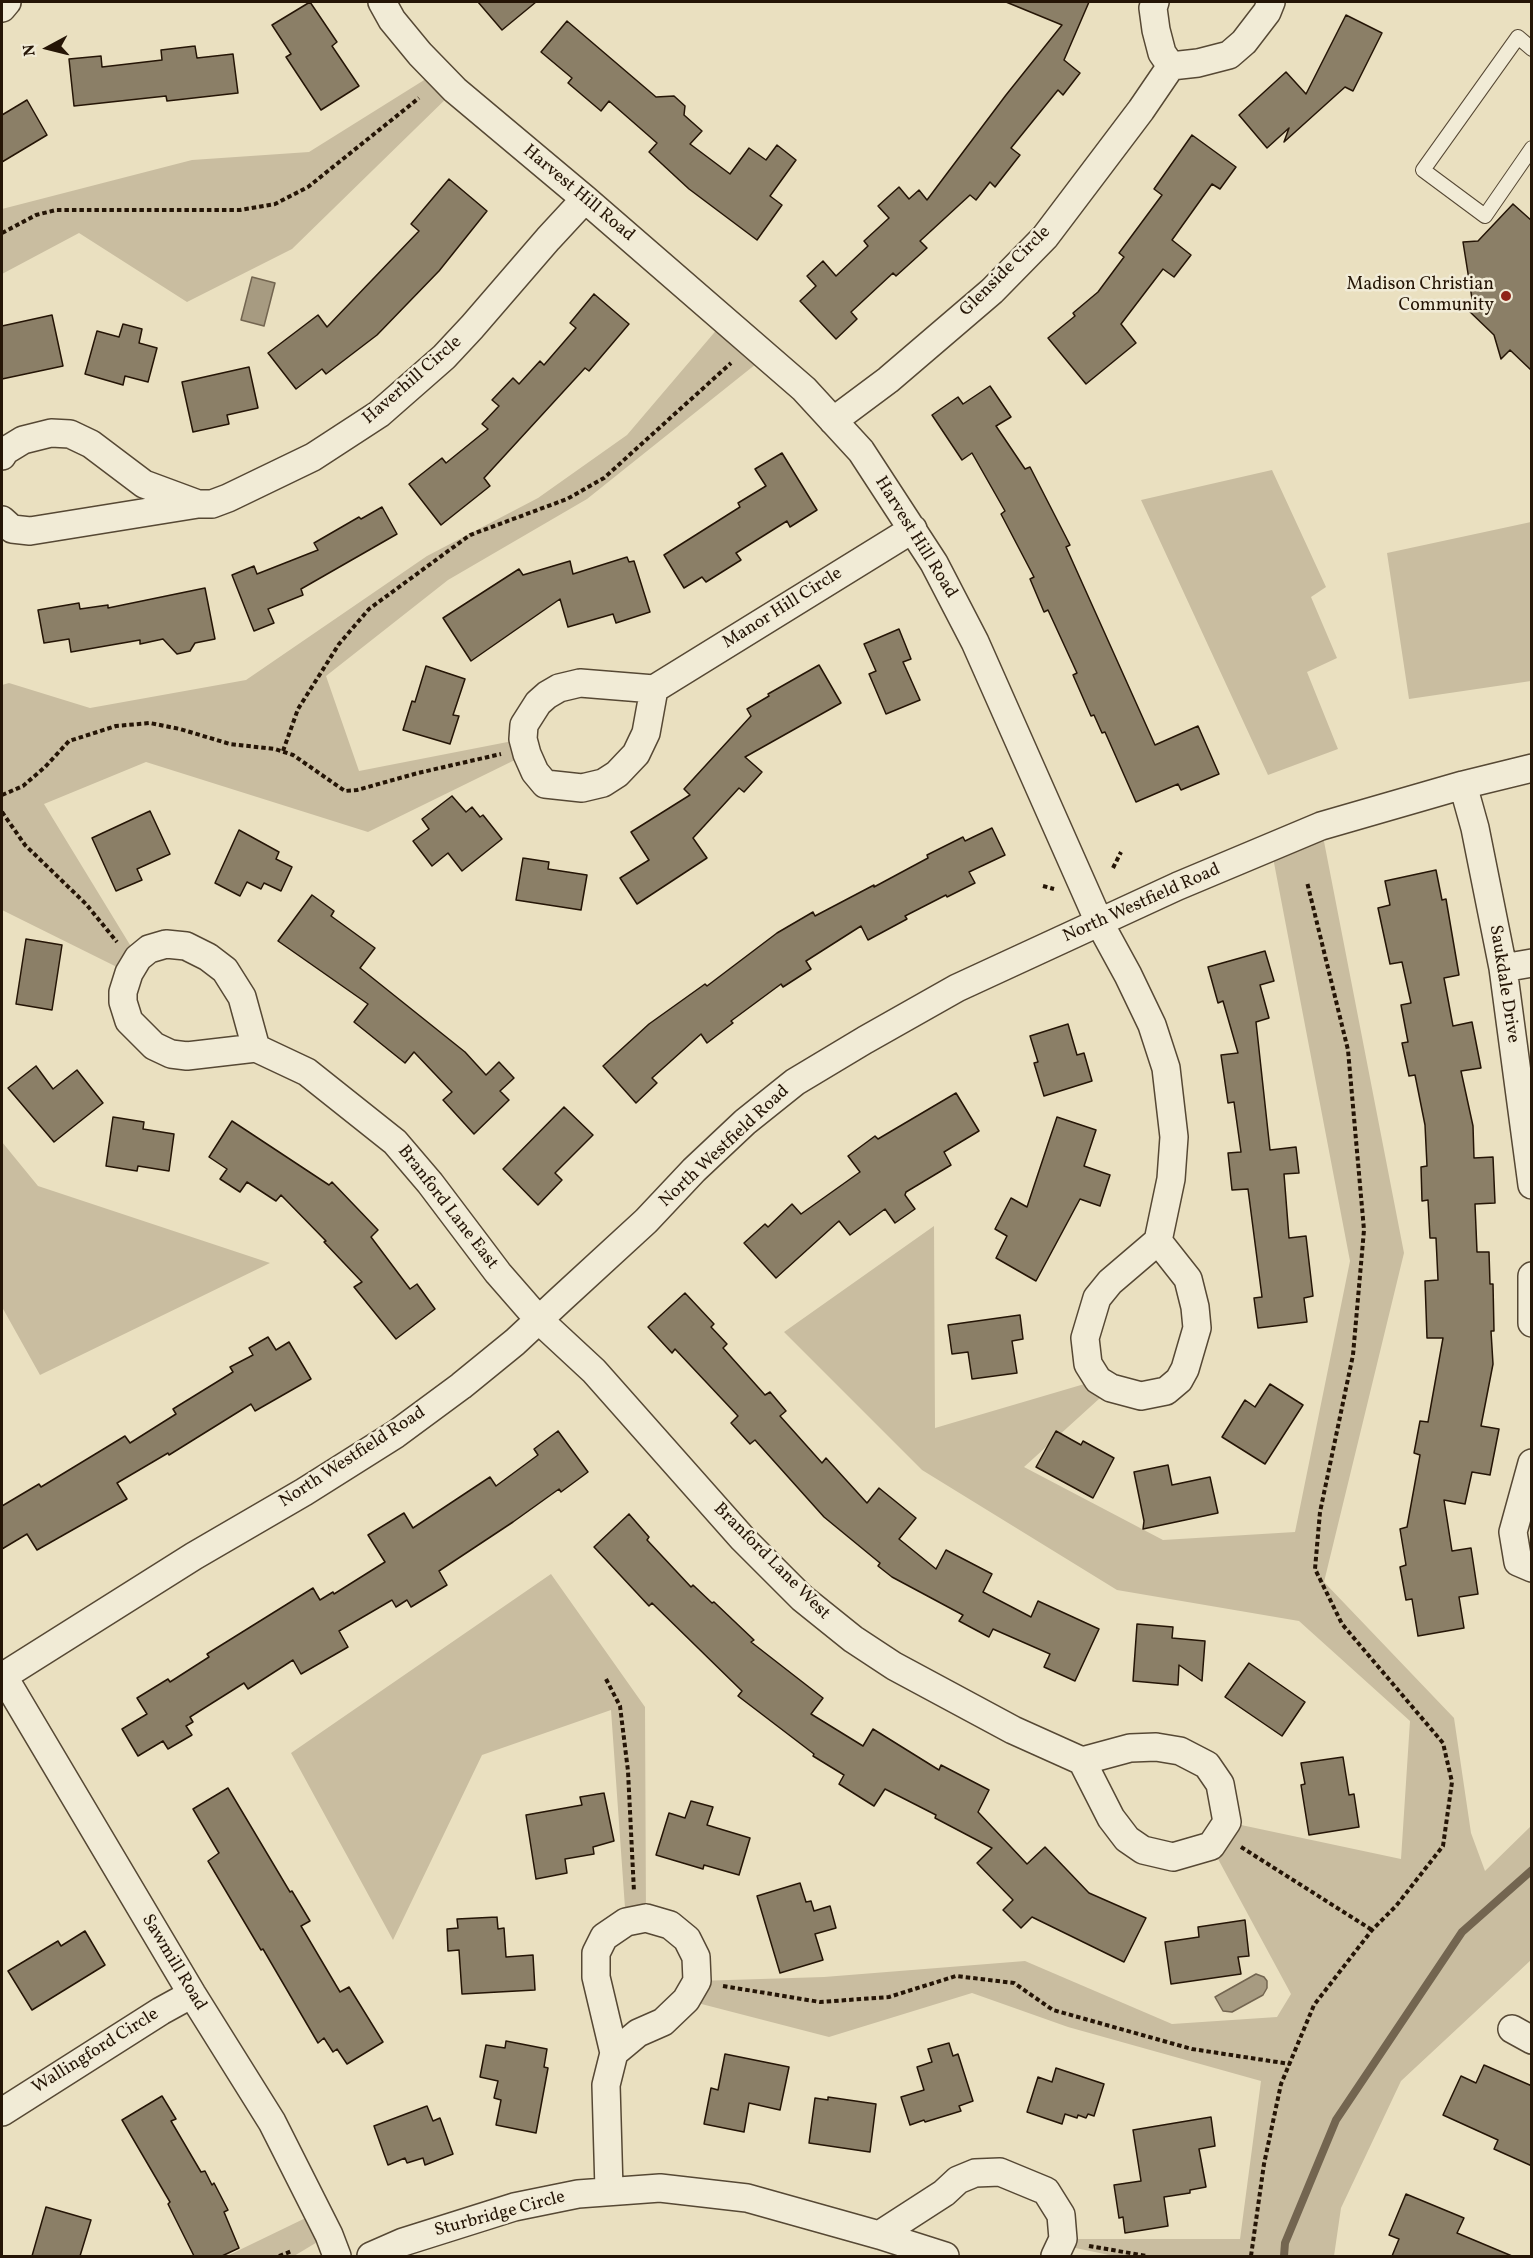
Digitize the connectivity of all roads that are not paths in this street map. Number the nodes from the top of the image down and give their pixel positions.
1 (7, 2) edge
2 (382, 2) edge
3 (1155, 2) edge
4 (1271, 2) edge
5 (2, 8) edge
6 (1532, 49) edge
7 (1171, 66) junction
8 (1532, 148) edge
9 (585, 199) junction
10 (833, 421) junction
11 (2, 456) edge
12 (198, 504) junction
13 (2, 520) edge
14 (913, 529) junction
15 (654, 689) junction
16 (1532, 768) edge
17 (1463, 785) junction
18 (1099, 922) junction
19 (1532, 963) edge
20 (1503, 969) junction
21 (256, 1048) junction
22 (1532, 1185) edge
23 (1158, 1241) junction
24 (1532, 1276) edge
25 (539, 1320) junction
26 (1532, 1323) edge
27 (1532, 1463) edge
28 (1532, 1568) edge
29 (2, 1676) edge
30 (1082, 1761) junction
31 (192, 1994) junction
32 (614, 2053) junction
33 (2, 2112) edge
34 (609, 2190) junction
35 (879, 2235) junction
36 (1058, 2249) edge
37 (338, 2256) edge
38 (370, 2256) edge
39 (945, 2256) edge

1 - 5 street
2 - 9 street, Harvest Hill Road
3 - 7 street
4 - 7 street
6 - 8 lane
7 - 10 street, Glenside Circle
9 - 10 street, Harvest Hill Road
9 - 12 street, Haverhill Circle
10 - 14 street, Harvest Hill Road
11 - 12 street
12 - 13 street, Haverhill Circle
14 - 15 street, Manor Hill Circle
14 - 18 street, Harvest Hill Road
15 - 15 street
16 - 17 street, North Westfield Road
17 - 18 street, North Westfield Road
17 - 20 street, Saukdale Drive
18 - 23 street, Harvest Hill Road
18 - 25 street, North Westfield Road
19 - 20 street
20 - 22 street, Saukdale Drive
21 - 21 street
21 - 25 street, Branford Lane East
23 - 23 street
24 - 26 street
25 - 29 street, North Westfield Road
25 - 30 street, Branford Lane West
27 - 28 street
29 - 31 street, Sawmill Road
30 - 30 street
31 - 33 street, Wallingford Circle
31 - 37 street, Sawmill Road
32 - 32 street
32 - 34 street
34 - 35 street, Sturbridge Circle
34 - 38 street, Sturbridge Circle
35 - 36 street
35 - 39 street, Sturbridge Circle

